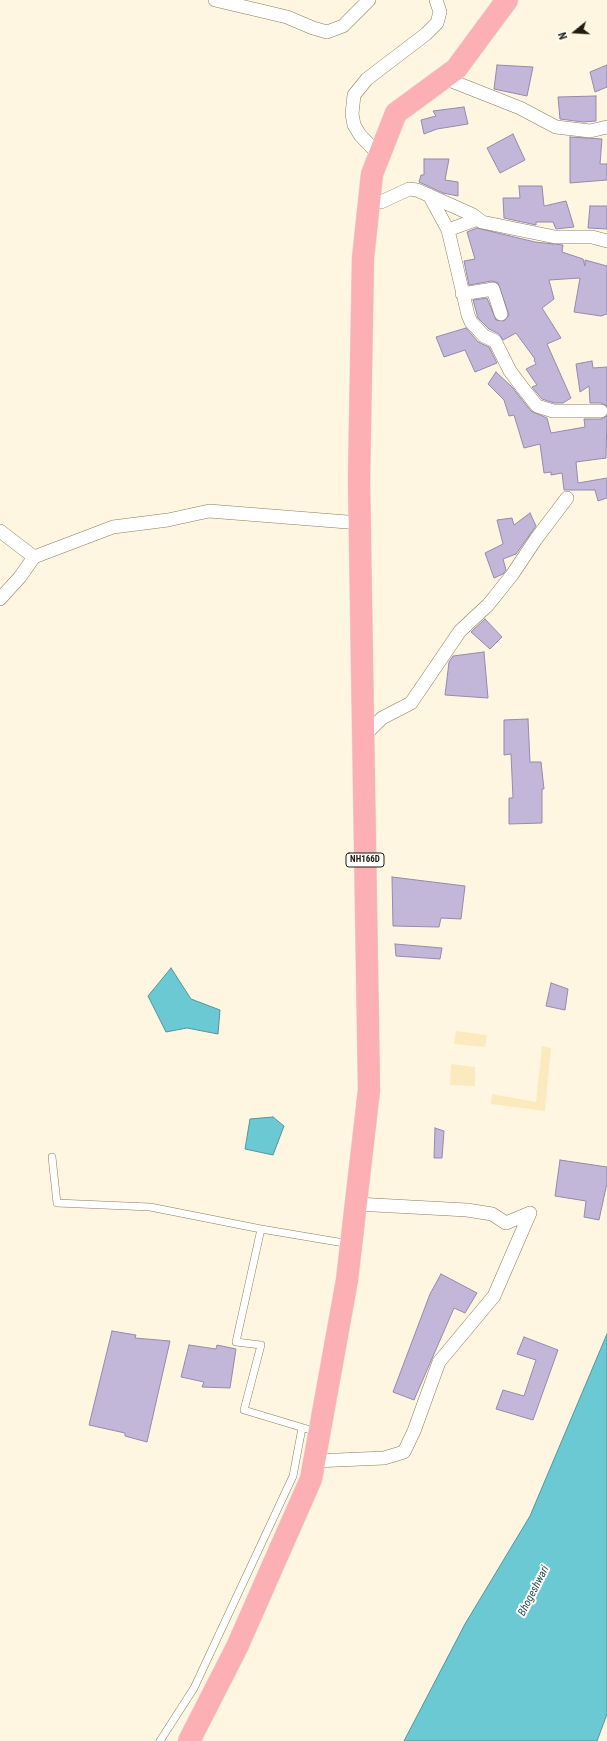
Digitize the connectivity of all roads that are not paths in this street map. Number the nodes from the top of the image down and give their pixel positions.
1 (214, 0) edge
2 (369, 0) edge
3 (436, 0) edge
4 (507, 0) edge
5 (444, 78) junction
6 (607, 127) edge
7 (379, 155) junction
8 (429, 194) junction
9 (369, 200) junction
10 (478, 219) junction
11 (448, 230) junction
12 (607, 241) edge
13 (462, 294) junction
14 (501, 314) dead end
15 (601, 411) dead end
16 (567, 498) dead end
17 (360, 523) junction
18 (0, 531) edge
19 (34, 557) junction
20 (0, 599) edge
21 (363, 737) junction
22 (52, 1157) dead end
23 (356, 1204) junction
24 (261, 1229) junction
25 (351, 1244) junction
26 (311, 1430) junction
27 (314, 1461) junction
28 (160, 1741) edge
29 (189, 1741) edge

1 - 2 street
3 - 7 street
4 - 5 highway, NH166D
5 - 6 street
5 - 7 highway, NH166D
7 - 9 highway, NH166D
8 - 9 street
8 - 10 street
8 - 11 street
9 - 17 highway, NH166D
10 - 11 street
10 - 12 street
11 - 13 street
13 - 14 street
13 - 15 street
16 - 21 street
17 - 19 street
17 - 21 highway, NH166D
18 - 19 street
19 - 20 street
21 - 23 highway, NH166D
22 - 24 lane
23 - 25 highway, NH166D
23 - 27 street
24 - 25 lane
24 - 26 lane
25 - 26 highway, NH166D
26 - 27 highway, NH166D
26 - 28 lane
27 - 29 highway, NH166D

